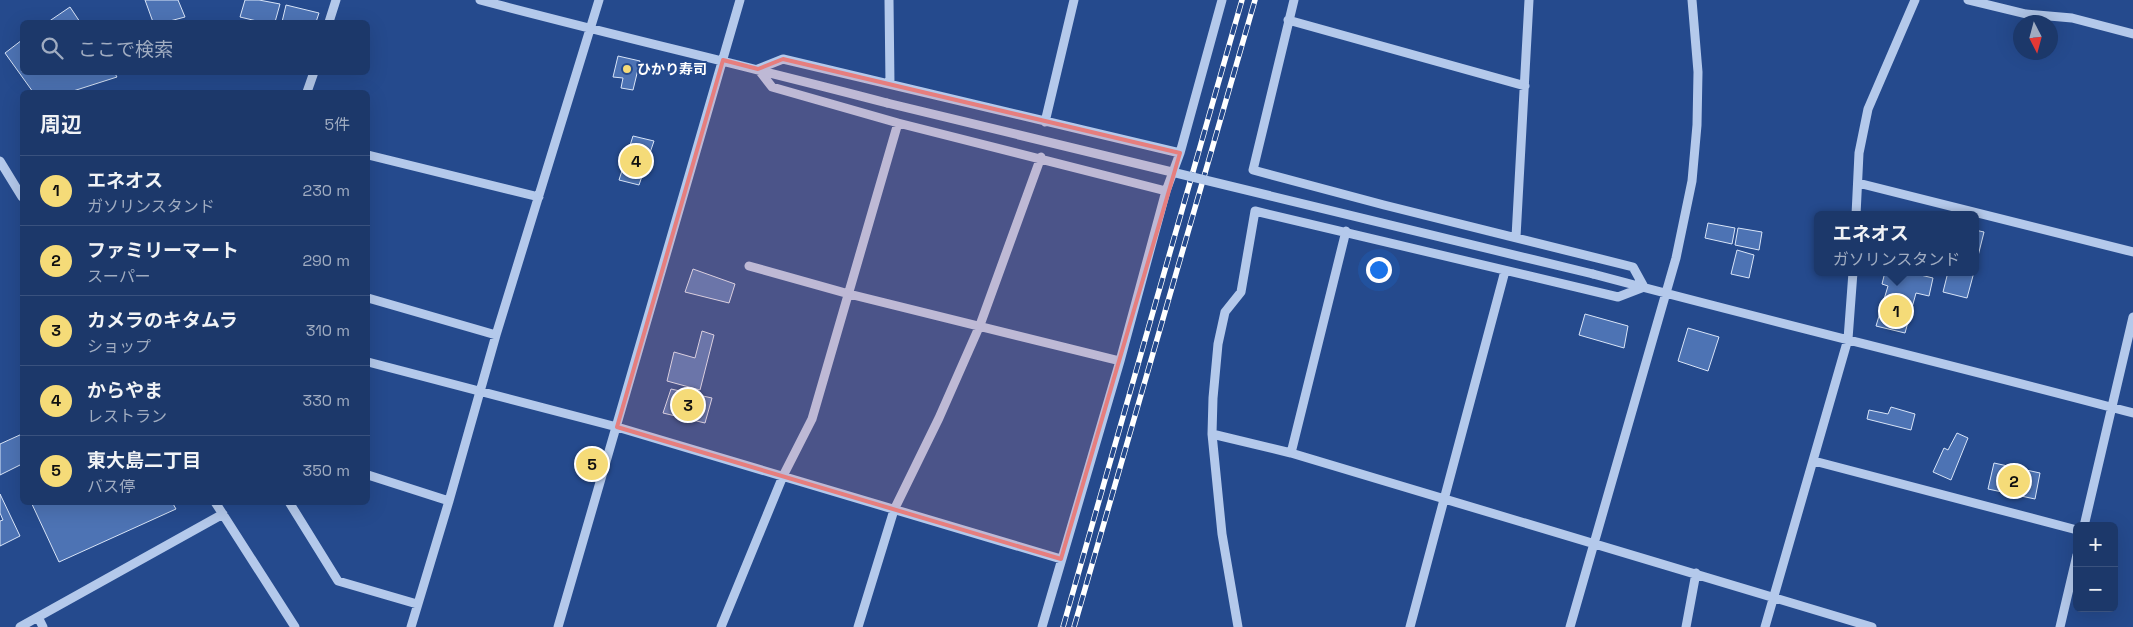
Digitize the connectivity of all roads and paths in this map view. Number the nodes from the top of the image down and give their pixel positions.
1 (336, 0) edge
2 (480, 0) edge
3 (599, 0) edge
4 (740, 0) edge
5 (889, 0) edge
6 (1074, 0) edge
7 (1222, 0) edge
8 (1294, 0) edge
9 (1529, 0) edge
10 (1692, 0) edge
11 (1915, 0) edge
12 (1968, 0) edge
13 (330, 20) edge
14 (1288, 20) junction
15 (590, 30) junction
16 (2133, 34) edge
17 (723, 60) junction
18 (758, 69) junction
19 (313, 75) edge
20 (890, 84) junction
21 (1525, 86) junction
22 (308, 90) edge
23 (898, 122) junction
24 (1045, 122) junction
25 (1180, 153) junction
26 (370, 155) edge
27 (1041, 157) junction
28 (0, 161) edge
29 (19, 183) edge
30 (1858, 183) junction
31 (1166, 190) junction
32 (539, 197) junction
33 (1856, 211) edge
34 (1970, 211) edge
35 (1979, 213) edge
36 (1346, 231) junction
37 (1516, 237) junction
38 (2133, 252) edge
39 (749, 266) dead end
40 (1505, 271) junction
41 (1852, 276) edge
42 (1644, 287) junction
43 (849, 294) junction
44 (1666, 294) junction
45 (370, 299) edge
46 (2133, 317) edge
47 (980, 325) junction
48 (496, 335) junction
49 (1848, 339) junction
50 (1120, 361) junction
51 (370, 362) edge
52 (480, 390) junction
53 (2112, 408) junction
54 (2133, 413) edge
55 (617, 427) junction
56 (1212, 434) junction
57 (1291, 453) junction
58 (1814, 461) junction
59 (370, 476) edge
60 (783, 476) junction
61 (1445, 499) junction
62 (450, 501) junction
63 (217, 505) edge
64 (291, 505) edge
65 (894, 510) junction
66 (223, 514) junction
67 (2085, 522) edge
68 (2073, 529) edge
69 (1594, 544) junction
70 (1061, 559) junction
71 (2074, 567) edge
72 (1696, 573) junction
73 (1773, 597) junction
74 (417, 604) junction
75 (38, 617) junction
76 (20, 627) edge
77 (43, 627) edge
78 (293, 627) edge
79 (411, 627) edge
80 (558, 627) edge
81 (721, 627) edge
82 (858, 627) edge
83 (1042, 627) edge
84 (1238, 627) edge
85 (1410, 627) edge
86 (1570, 627) edge
87 (1686, 627) edge
88 (1765, 627) edge
89 (1872, 627) edge
90 (2060, 627) edge

1 - 13 street
2 - 15 street
3 - 15 street
4 - 17 street
5 - 20 street
6 - 24 street
7 - 25 street
8 - 14 street
9 - 21 street
10 - 44 street
11 - 30 street
12 - 16 street
14 - 21 street
14 - 37 street
15 - 17 street
15 - 32 street
17 - 18 street
17 - 55 street
18 - 20 street
18 - 23 street
18 - 42 street, bridge
19 - 22 street
20 - 24 street
21 - 37 street
23 - 27 street
23 - 43 street
24 - 25 street
25 - 31 street
26 - 32 street
27 - 31 street
27 - 47 street
28 - 29 street
30 - 33 street
30 - 34 street
31 - 50 street
32 - 48 street
35 - 38 street
36 - 40 street
36 - 56 street
36 - 57 street
37 - 42 street
39 - 43 street
40 - 42 street
40 - 61 street
41 - 49 street
42 - 44 street
43 - 47 street
43 - 60 street
44 - 49 street
44 - 69 street
45 - 48 street
46 - 53 street
47 - 50 street
47 - 65 street
48 - 52 street
49 - 53 street
49 - 58 street
50 - 70 street
51 - 52 street
52 - 55 street
52 - 62 street
53 - 54 street
53 - 67 street
55 - 60 street
55 - 80 street
56 - 57 street
56 - 84 street
57 - 61 street
58 - 68 street
58 - 73 street
59 - 62 street
60 - 65 street
60 - 81 street
61 - 69 street
61 - 85 street
62 - 74 street
63 - 66 street
64 - 74 street
65 - 70 street
65 - 82 street
66 - 75 street
66 - 78 street
69 - 72 street
69 - 86 street
70 - 83 street
71 - 90 street
72 - 73 street
72 - 87 street
73 - 88 street
73 - 89 street
74 - 79 street
75 - 76 street
75 - 77 street

